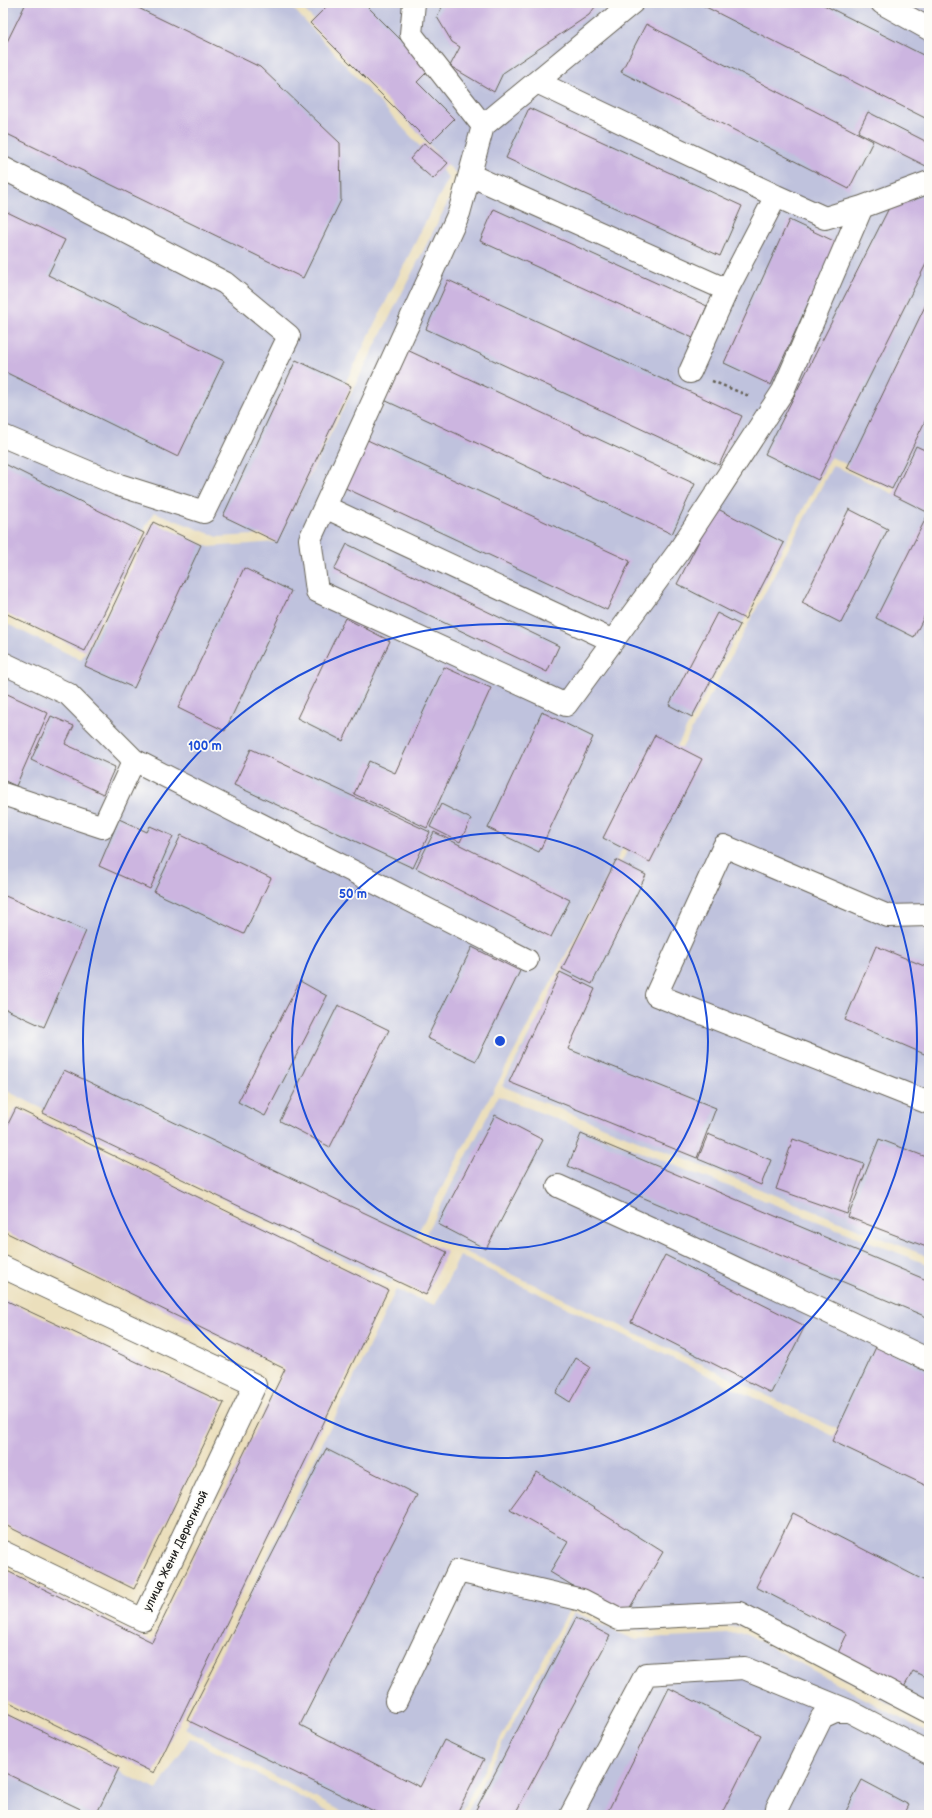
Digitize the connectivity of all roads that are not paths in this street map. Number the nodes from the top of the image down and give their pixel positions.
1 (414, 3) edge
2 (632, 3) edge
3 (882, 3) edge
4 (929, 29) edge
5 (536, 82) junction
6 (483, 126) junction
7 (3, 168) edge
8 (470, 175) junction
9 (929, 182) edge
10 (776, 196) junction
11 (862, 207) junction
12 (727, 290) junction
13 (690, 372) road end
14 (3, 436) edge
15 (325, 507) junction
16 (613, 641) junction
17 (3, 663) edge
18 (134, 760) junction
19 (3, 794) edge
20 (929, 915) edge
21 (528, 960) dead end
22 (929, 1103) edge
23 (558, 1186) dead end
24 (3, 1267) edge
25 (929, 1360) edge
26 (3, 1552) edge
27 (396, 1700) dead end
28 (849, 1711) junction
29 (929, 1712) edge
30 (929, 1753) edge
31 (570, 1815) edge
32 (776, 1815) edge

1 - 6 street
2 - 5 street
3 - 4 street
5 - 6 street
5 - 10 street
6 - 8 street
7 - 14 street
8 - 12 street
8 - 15 street
9 - 11 street
10 - 11 street
10 - 12 street
11 - 16 street
12 - 13 street
15 - 16 street
15 - 16 street
17 - 18 street
18 - 19 street
18 - 21 street
20 - 22 street
23 - 25 street
24 - 26 street, улица Жени Дерюгиной
27 - 29 street
28 - 30 street
28 - 31 street
28 - 32 street

